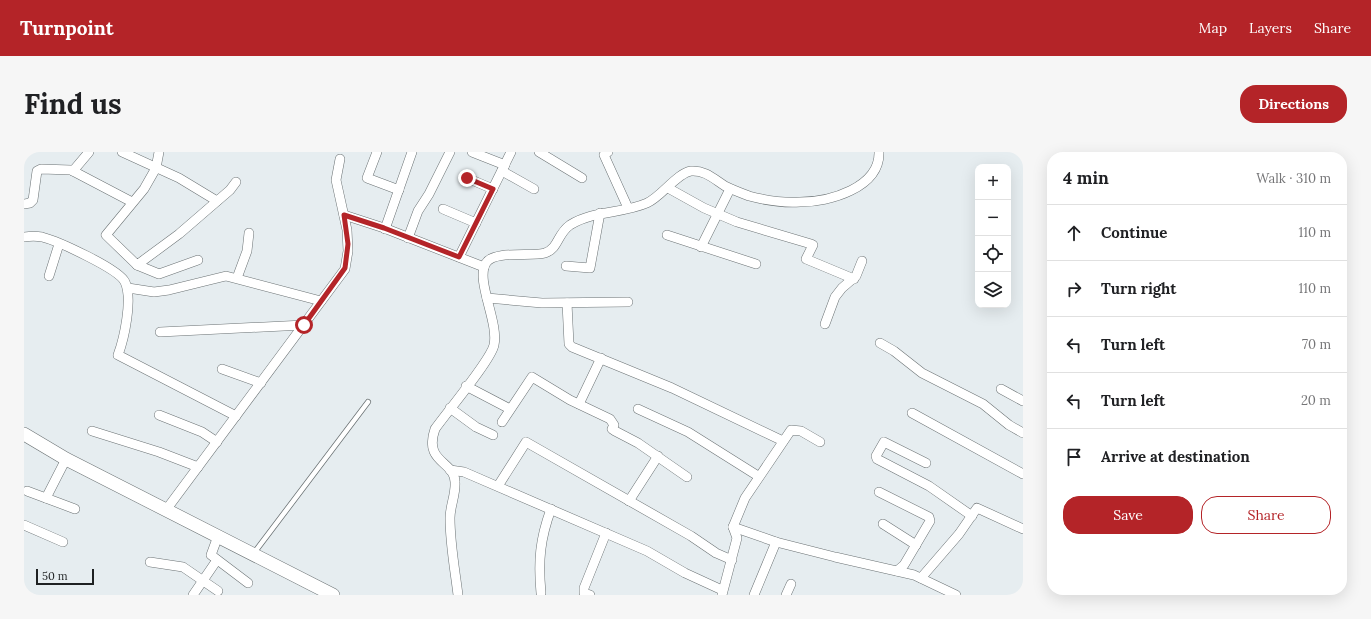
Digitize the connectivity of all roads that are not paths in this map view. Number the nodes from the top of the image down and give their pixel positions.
1 (89, 152) edge
2 (122, 152) edge
3 (159, 152) edge
4 (377, 152) edge
5 (412, 152) edge
6 (450, 152) edge
7 (472, 152) edge
8 (511, 152) edge
9 (539, 152) edge
10 (608, 152) edge
11 (879, 152) edge
12 (340, 159) dead end
13 (156, 168) junction
14 (503, 168) junction
15 (73, 171) junction
16 (467, 178) dead end
17 (582, 178) dead end
18 (236, 182) dead end
19 (668, 188) junction
20 (493, 189) junction
21 (534, 189) dead end
22 (730, 189) junction
23 (399, 190) junction
24 (217, 201) junction
25 (132, 202) junction
26 (24, 204) edge
27 (628, 208) junction
28 (443, 209) dead end
29 (600, 213) junction
30 (718, 214) junction
31 (344, 215) junction
32 (476, 223) junction
33 (385, 229) junction
34 (249, 234) dead end
35 (667, 236) dead end
36 (24, 237) edge
37 (408, 238) junction
38 (59, 244) junction
39 (701, 247) junction
40 (459, 257) junction
41 (198, 260) dead end
42 (862, 261) dead end
43 (756, 264) dead end
44 (137, 265) junction
45 (566, 266) dead end
46 (484, 267) junction
47 (49, 276) dead end
48 (237, 278) junction
49 (854, 279) junction
50 (128, 288) junction
51 (487, 298) junction
52 (321, 301) junction
53 (628, 302) dead end
54 (567, 303) junction
55 (824, 324) dead end
56 (304, 325) junction
57 (160, 332) dead end
58 (880, 342) dead end
59 (601, 358) junction
60 (222, 368) dead end
61 (261, 383) junction
62 (466, 386) junction
63 (1001, 389) dead end
64 (1023, 401) edge
65 (368, 402) dead end
66 (579, 404) junction
67 (450, 408) junction
68 (510, 409) junction
69 (638, 409) dead end
70 (912, 412) dead end
71 (159, 414) dead end
72 (236, 416) junction
73 (502, 422) dead end
74 (92, 431) dead end
75 (1023, 432) edge
76 (24, 434) edge
77 (493, 435) dead end
78 (784, 441) junction
79 (217, 442) junction
80 (820, 442) dead end
81 (658, 456) junction
82 (66, 459) junction
83 (926, 463) dead end
84 (198, 467) junction
85 (450, 470) junction
86 (1023, 474) edge
87 (758, 476) junction
88 (688, 477) dead end
89 (498, 486) junction
90 (27, 491) dead end
91 (879, 492) dead end
92 (46, 498) junction
93 (629, 501) junction
94 (75, 508) dead end
95 (551, 509) junction
96 (166, 510) junction
97 (972, 516) junction
98 (883, 524) dead end
99 (24, 525) edge
100 (733, 527) junction
101 (1023, 528) edge
102 (606, 533) junction
103 (218, 536) junction
104 (63, 542) dead end
105 (776, 542) junction
106 (916, 544) junction
107 (253, 554) junction
108 (217, 560) junction
109 (732, 560) junction
110 (150, 562) dead end
111 (897, 571) junction
112 (921, 578) junction
113 (203, 580) junction
114 (248, 584) dead end
115 (791, 584) dead end
116 (218, 591) dead end
117 (722, 592) edge
118 (541, 593) dead end
119 (193, 595) edge
120 (333, 595) edge
121 (458, 595) edge
122 (590, 595) edge
123 (754, 595) edge
124 (786, 595) edge
125 (956, 595) edge

1 - 15 street
2 - 13 street
3 - 13 street
4 - 23 street
5 - 23 street
6 - 37 street
7 - 14 street
8 - 14 street
9 - 17 street
10 - 27 street
11 - 22 street
12 - 31 street
13 - 24 street
13 - 25 street
14 - 20 street
14 - 21 street
15 - 25 street
15 - 26 street
16 - 20 street
18 - 24 street
19 - 22 street
19 - 27 street
19 - 30 street
20 - 32 street
22 - 30 street
23 - 33 street
24 - 44 street
25 - 44 street
27 - 29 street
28 - 32 street
29 - 45 street
29 - 46 street
30 - 39 street
30 - 49 street
31 - 33 street
31 - 52 street
32 - 40 street
33 - 37 street
34 - 48 street
35 - 39 street
36 - 38 street
37 - 40 street
38 - 47 street
38 - 50 street
39 - 43 street
40 - 46 street
41 - 44 street
42 - 49 street
46 - 51 street
48 - 50 street
48 - 52 street
49 - 55 street
50 - 72 street
51 - 54 street
51 - 62 street
52 - 56 street
53 - 54 street
54 - 59 street
56 - 57 street
56 - 61 street
58 - 75 street
59 - 66 street
59 - 78 street
60 - 61 street
61 - 72 street
62 - 67 street
62 - 68 street
63 - 64 street
65 - 107 lane
66 - 68 street
66 - 81 street
67 - 77 street
67 - 85 street
68 - 73 street
69 - 87 street
70 - 86 street
71 - 79 street
72 - 79 street
74 - 84 street
76 - 82 main road
78 - 80 street
78 - 87 street
79 - 84 street
81 - 88 street
81 - 93 street
82 - 92 street
82 - 96 main road
83 - 97 street
84 - 96 street
85 - 89 street
85 - 121 street
87 - 100 street
89 - 93 street
89 - 95 street
90 - 92 street
91 - 106 street
92 - 94 street
93 - 109 street
95 - 102 street
95 - 118 street
96 - 103 main road
97 - 101 street
97 - 112 street
98 - 106 street
99 - 104 street
100 - 105 street
100 - 109 street
102 - 117 street
102 - 122 street
103 - 107 main road
103 - 108 street
105 - 111 street
105 - 123 street
106 - 111 street
107 - 120 main road
108 - 113 street
108 - 114 street
109 - 117 street
110 - 113 street
111 - 112 street
112 - 125 street
113 - 116 street
113 - 119 street
115 - 124 street

